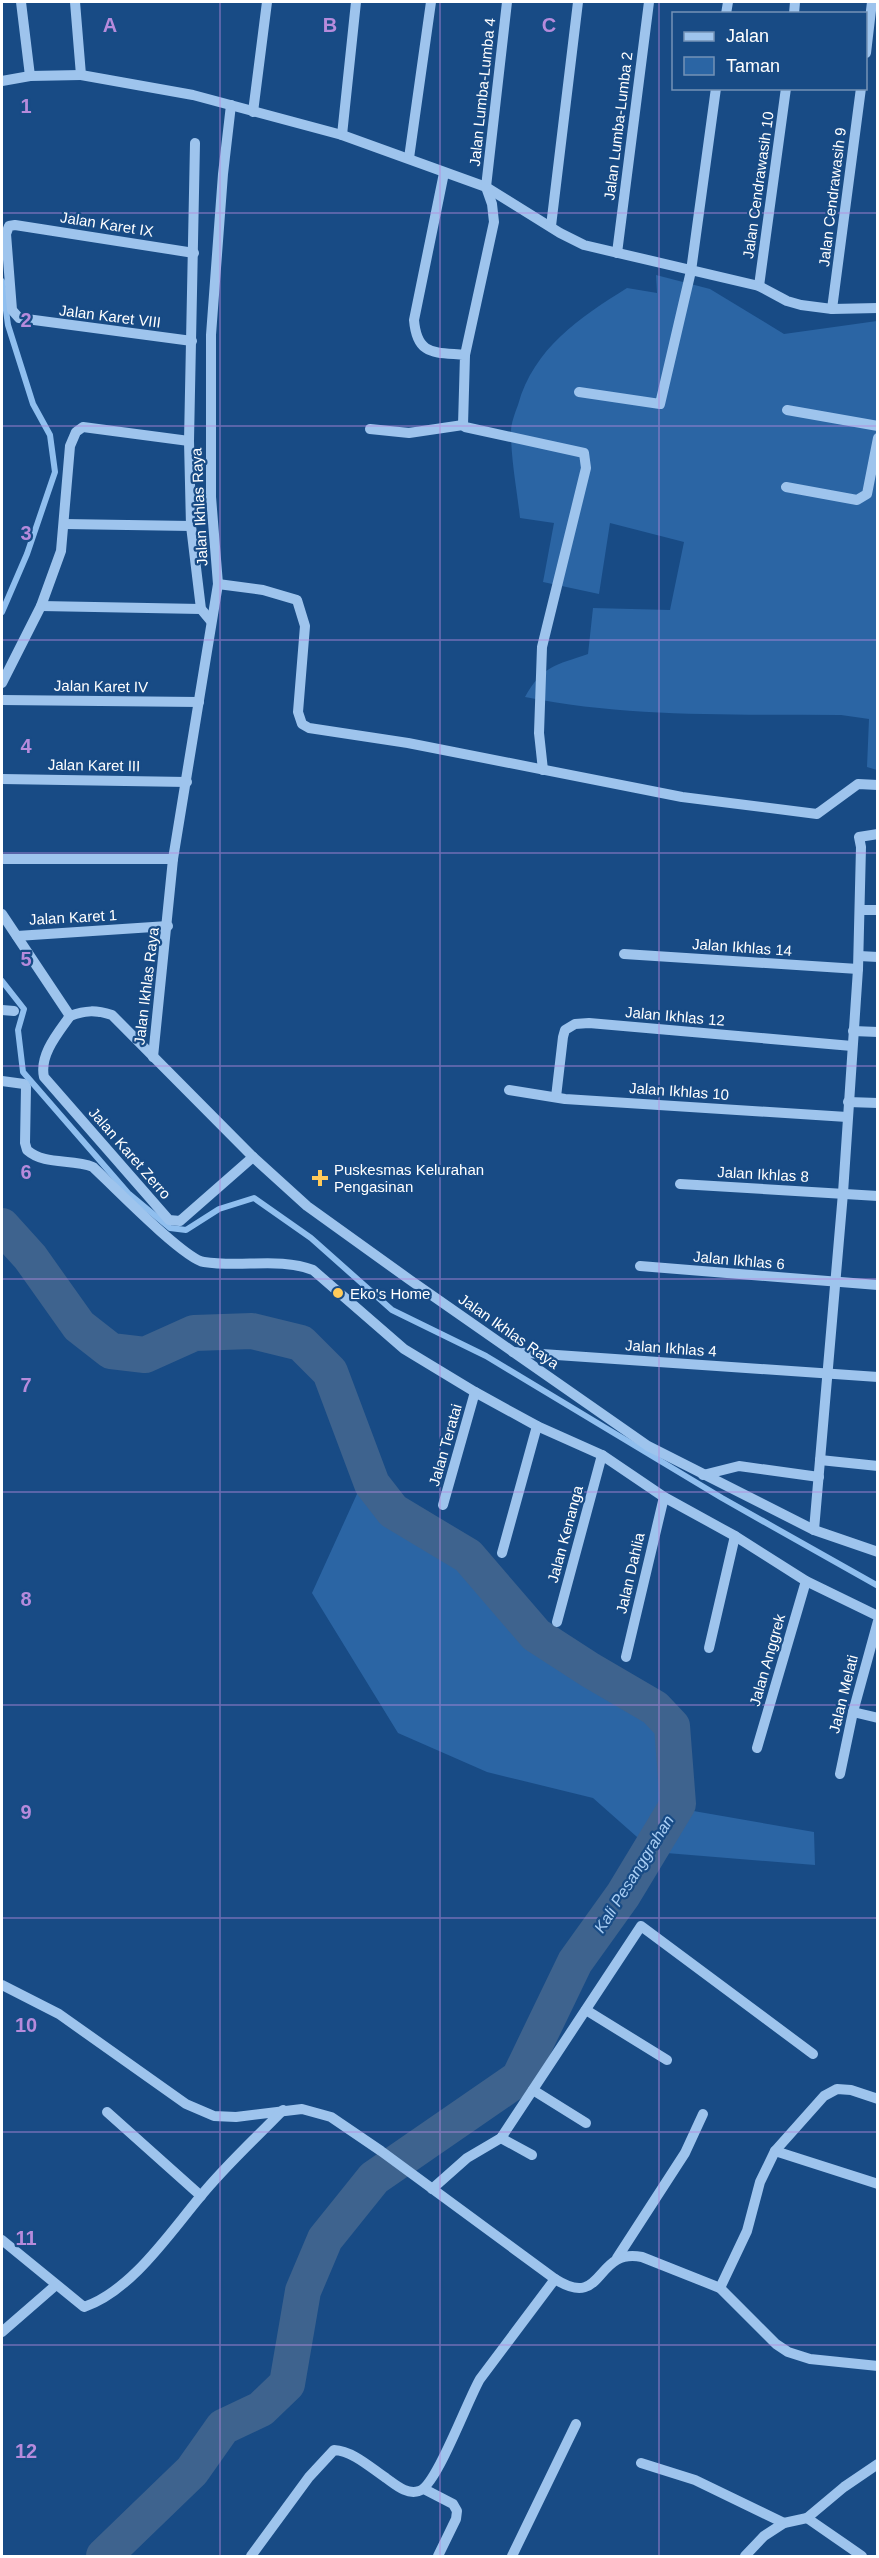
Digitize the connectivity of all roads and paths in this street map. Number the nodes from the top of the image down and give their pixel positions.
1 (21, 2) edge
2 (75, 2) edge
3 (267, 2) edge
4 (356, 2) edge
5 (431, 2) edge
6 (507, 2) edge
7 (578, 2) edge
8 (649, 2) edge
9 (872, 2) edge
10 (867, 44) edge
11 (81, 75) junction
12 (30, 76) junction
13 (2, 81) edge
14 (716, 90) edge
15 (786, 90) edge
16 (861, 90) edge
17 (231, 105) junction
18 (253, 112) junction
19 (342, 135) junction
20 (195, 143) dead end
21 (409, 158) junction
22 (444, 173) junction
23 (486, 187) junction
24 (15, 225) joint
25 (551, 226) junction
26 (194, 253) junction
27 (617, 253) junction
28 (691, 271) junction
29 (759, 286) junction
30 (878, 308) edge
31 (832, 309) junction
32 (192, 341) junction
33 (465, 355) junction
34 (579, 392) dead end
35 (787, 410) dead end
36 (463, 425) junction
37 (878, 426) edge
38 (370, 429) dead end
39 (878, 438) edge
40 (189, 441) junction
41 (786, 487) dead end
42 (63, 524) junction
43 (191, 526) junction
44 (218, 584) junction
45 (41, 606) junction
46 (201, 609) junction
47 (211, 621) junction
48 (2, 683) edge
49 (2, 700) edge
50 (199, 702) junction
51 (543, 770) junction
52 (2, 779) edge
53 (187, 782) junction
54 (878, 784) edge
55 (878, 834) edge
56 (2, 859) edge
57 (174, 859) junction
58 (861, 910) junction
59 (878, 910) edge
60 (2, 914) edge
61 (168, 926) junction
62 (17, 936) junction
63 (624, 954) dead end
64 (859, 956) junction
65 (878, 957) edge
66 (858, 969) junction
67 (2, 1010) edge
68 (14, 1011) dead end
69 (70, 1016) junction
70 (853, 1031) junction
71 (878, 1032) edge
72 (852, 1046) junction
73 (153, 1057) junction
74 (2, 1082) edge
75 (509, 1090) dead end
76 (556, 1097) junction
77 (848, 1101) junction
78 (878, 1103) edge
79 (847, 1117) junction
80 (253, 1157) junction
81 (680, 1184) dead end
82 (843, 1194) junction
83 (878, 1196) edge
84 (640, 1266) dead end
85 (835, 1282) junction
86 (878, 1285) edge
87 (513, 1352) junction
88 (826, 1374) junction
89 (878, 1377) edge
90 (475, 1392) junction
91 (537, 1426) junction
92 (602, 1455) junction
93 (820, 1460) junction
94 (878, 1466) edge
95 (703, 1475) junction
96 (819, 1477) junction
97 (664, 1497) junction
98 (443, 1505) dead end
99 (814, 1530) junction
100 (735, 1536) junction
101 (878, 1552) edge
102 (502, 1553) dead end
103 (806, 1581) junction
104 (878, 1616) edge
105 (878, 1621) edge
106 (557, 1622) dead end
107 (710, 1648) dead end
108 (626, 1657) dead end
109 (853, 1712) junction
110 (878, 1718) edge
111 (757, 1748) dead end
112 (840, 1774) dead end
113 (2, 1985) edge
114 (586, 2010) junction
115 (813, 2054) dead end
116 (667, 2060) dead end
117 (533, 2090) junction
118 (878, 2099) edge
119 (283, 2110) junction
120 (107, 2112) dead end
121 (703, 2114) dead end
122 (586, 2123) dead end
123 (501, 2138) junction
124 (775, 2151) junction
125 (532, 2155) dead end
126 (878, 2184) edge
127 (432, 2189) junction
128 (201, 2196) junction
129 (2, 2240) edge
130 (617, 2258) junction
131 (555, 2279) junction
132 (56, 2285) junction
133 (720, 2288) junction
134 (2, 2332) edge
135 (878, 2366) edge
136 (576, 2424) dead end
137 (641, 2463) dead end
138 (878, 2464) edge
139 (424, 2489) junction
140 (807, 2518) junction
141 (784, 2523) junction
142 (251, 2556) edge
143 (438, 2556) edge
144 (512, 2556) edge
145 (745, 2556) edge
146 (862, 2556) edge

1 - 12 street
2 - 11 street
3 - 18 street
4 - 19 street
5 - 21 street
6 - 23 street, Jalan Lumba-Lumba 4
7 - 25 street
8 - 27 street, Jalan Lumba-Lumba 2
9 - 10 street
11 - 12 street
11 - 17 street
12 - 13 street
14 - 28 street
15 - 29 street, Jalan Cendrawasih 10
16 - 31 street, Jalan Cendrawasih 9
17 - 18 street
17 - 44 street, Jalan Ikhlas Raya
18 - 19 street
19 - 21 street
20 - 26 street
21 - 22 street
22 - 23 street
22 - 33 street
23 - 25 street
23 - 33 street
24 - 26 street, Jalan Karet IX
24 - 32 street, Jalan Karet VIII
25 - 27 street
26 - 32 street
27 - 28 street
28 - 29 street
28 - 34 street
29 - 31 street
30 - 31 street
32 - 40 street
33 - 36 street
35 - 37 street
36 - 38 street
36 - 51 street
39 - 41 street
40 - 42 street
40 - 43 street
42 - 43 street
42 - 45 street
43 - 46 street
44 - 47 street, Jalan Ikhlas Raya
44 - 51 street
45 - 46 street
45 - 48 street
46 - 47 street
47 - 50 street, Jalan Ikhlas Raya
49 - 50 street, Jalan Karet IV
50 - 53 street, Jalan Ikhlas Raya
51 - 54 street
52 - 53 street, Jalan Karet III
53 - 57 street, Jalan Ikhlas Raya
55 - 58 street
56 - 57 street
57 - 61 street, Jalan Ikhlas Raya
58 - 59 street
58 - 64 street
60 - 62 street
61 - 62 street, Jalan Karet 1
61 - 73 street, Jalan Ikhlas Raya
62 - 69 street
63 - 66 street, Jalan Ikhlas 14
64 - 65 street
64 - 66 street
66 - 70 street
67 - 68 street
69 - 73 street
69 - 80 street, Jalan Karet Zerro
70 - 71 street
70 - 72 street
72 - 76 street, Jalan Ikhlas 12
72 - 77 street
73 - 80 street, Jalan Ikhlas Raya
74 - 90 street
75 - 76 street, Jalan Ikhlas 10
76 - 79 street, Jalan Ikhlas 10
77 - 78 street
77 - 79 street
79 - 82 street
80 - 87 street, Jalan Ikhlas Raya
81 - 82 street, Jalan Ikhlas 8
82 - 83 street, Jalan Ikhlas 8
82 - 85 street
84 - 85 street, Jalan Ikhlas 6
85 - 86 street, Jalan Ikhlas 6
85 - 88 street
87 - 88 street, Jalan Ikhlas 4
87 - 95 street, Jalan Ikhlas Raya
88 - 89 street, Jalan Ikhlas 4
88 - 93 street
90 - 91 street
90 - 98 street, Jalan Teratai
91 - 92 street
91 - 102 street
92 - 97 street
92 - 106 street, Jalan Kenanga
93 - 94 street
93 - 96 street
95 - 96 street
95 - 99 street, Jalan Ikhlas Raya
96 - 99 street
97 - 100 street
97 - 108 street, Jalan Dahlia
99 - 101 street, Jalan Ikhlas Raya
100 - 103 street
100 - 107 street
103 - 104 street
103 - 111 street, Jalan Anggrek
105 - 109 street, Jalan Melati
109 - 110 street
109 - 112 street, Jalan Melati
113 - 119 street
114 - 115 street
114 - 116 street
114 - 117 street
117 - 122 street
117 - 123 street
118 - 124 street
119 - 127 street
119 - 128 street
120 - 128 street
121 - 130 street
123 - 125 street
123 - 127 street
124 - 126 street
124 - 133 street
127 - 131 street
128 - 132 street
129 - 132 street
130 - 131 street
130 - 133 street
131 - 139 street
132 - 134 street
133 - 135 street
136 - 144 street
137 - 141 street
138 - 140 street
139 - 142 street
139 - 143 street
140 - 141 street
140 - 146 street
141 - 145 street

